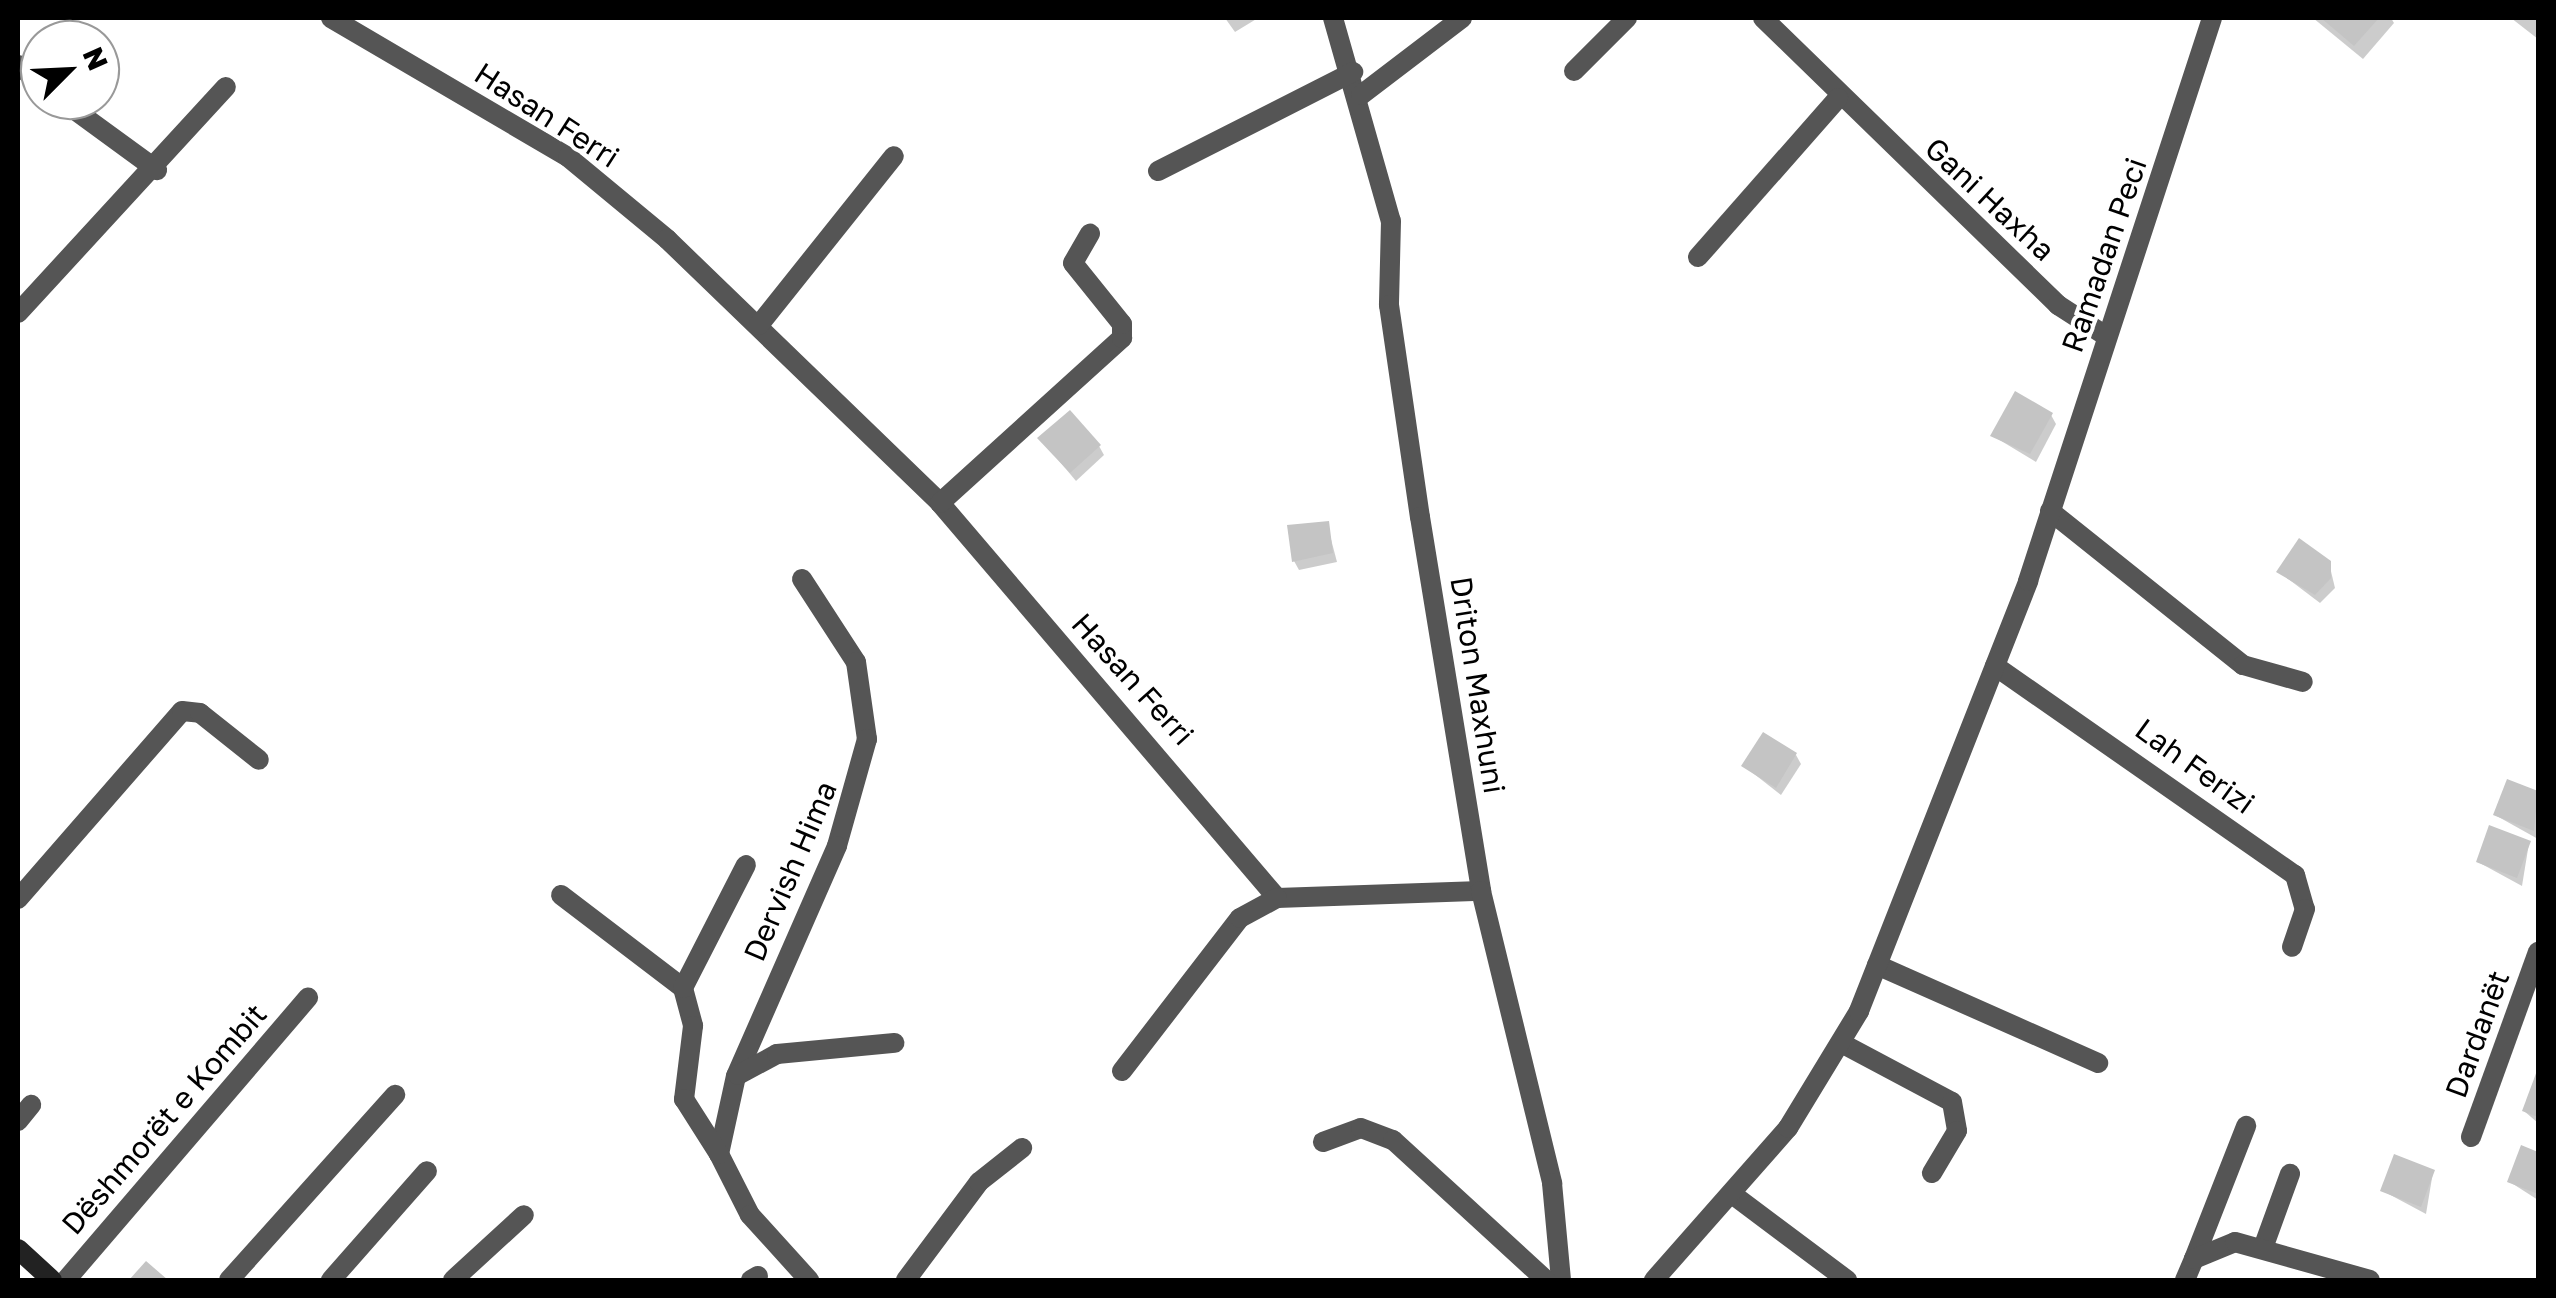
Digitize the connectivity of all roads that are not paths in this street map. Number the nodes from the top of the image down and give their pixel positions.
1 (331, 18) edge
2 (1333, 18) edge
3 (1462, 18) edge
4 (1627, 18) edge
5 (1762, 18) edge
6 (2212, 18) edge
7 (1574, 71) dead end
8 (1353, 72) junction
9 (226, 87) dead end
10 (1361, 95) junction
11 (1838, 98) junction
12 (89, 120) edge
13 (894, 156) dead end
14 (158, 170) junction
15 (1158, 171) dead end
16 (1090, 234) dead end
17 (1698, 257) dead end
18 (18, 313) edge
19 (759, 326) junction
20 (2106, 336) junction
21 (940, 503) junction
22 (2050, 511) junction
23 (802, 579) dead end
24 (1995, 666) junction
25 (2303, 682) dead end
26 (259, 760) dead end
27 (746, 864) dead end
28 (1481, 891) junction
29 (562, 895) dead end
30 (1277, 898) junction
31 (18, 900) edge
32 (2292, 947) dead end
33 (2538, 952) edge
34 (1876, 965) junction
35 (683, 988) junction
36 (308, 998) dead end
37 (894, 1043) dead end
38 (1844, 1044) junction
39 (2098, 1063) dead end
40 (1122, 1071) dead end
41 (736, 1076) junction
42 (396, 1094) dead end
43 (2246, 1126) dead end
44 (2471, 1137) dead end
45 (1323, 1142) dead end
46 (1022, 1148) dead end
47 (719, 1154) junction
48 (428, 1171) dead end
49 (1932, 1173) dead end
50 (2290, 1174) dead end
51 (1732, 1194) junction
52 (524, 1215) dead end
53 (2262, 1248) junction
54 (18, 1249) edge
55 (2194, 1259) junction
56 (52, 1280) edge
57 (66, 1280) edge
58 (228, 1280) edge
59 (331, 1280) edge
60 (453, 1280) edge
61 (808, 1280) edge
62 (906, 1280) edge
63 (1546, 1280) edge
64 (1561, 1280) edge
65 (1654, 1280) edge
66 (1847, 1280) edge
67 (2185, 1280) edge
68 (2370, 1280) edge

1 - 19 street, Hasan Ferri
2 - 8 street, Driton Maxhuni
3 - 10 street
4 - 7 street
5 - 11 street, Gani Haxha
6 - 20 street, Ramadan Peci
8 - 10 street, Driton Maxhuni
8 - 15 street
9 - 14 street
10 - 28 street, Driton Maxhuni
11 - 17 street
11 - 20 street, Gani Haxha
12 - 14 street
13 - 19 street
14 - 18 street
16 - 21 street
19 - 21 street, Hasan Ferri
20 - 22 street, Ramadan Peci
21 - 30 street, Hasan Ferri
22 - 24 street, Ramadan Peci
22 - 25 street
23 - 41 street, Dervish Hima
24 - 32 street, Lah Ferizi
24 - 34 street, Ramadan Peci
26 - 31 street
27 - 35 street, Dervish Hima
28 - 30 street
28 - 64 street, Driton Maxhuni
29 - 35 street
30 - 40 street
33 - 44 street, Dardanët
34 - 38 street, Ramadan Peci
34 - 39 street
35 - 47 street
36 - 57 street, Dëshmorët e Kombit
37 - 41 street
38 - 49 street
38 - 51 street, Ramadan Peci
41 - 47 street, Dervish Hima
42 - 58 street
43 - 55 street
45 - 63 street
46 - 62 street
47 - 61 street
48 - 59 street
50 - 53 street
51 - 65 street, Ramadan Peci
51 - 66 street
52 - 60 street
53 - 55 street
53 - 68 street
54 - 56 main road
55 - 67 street

